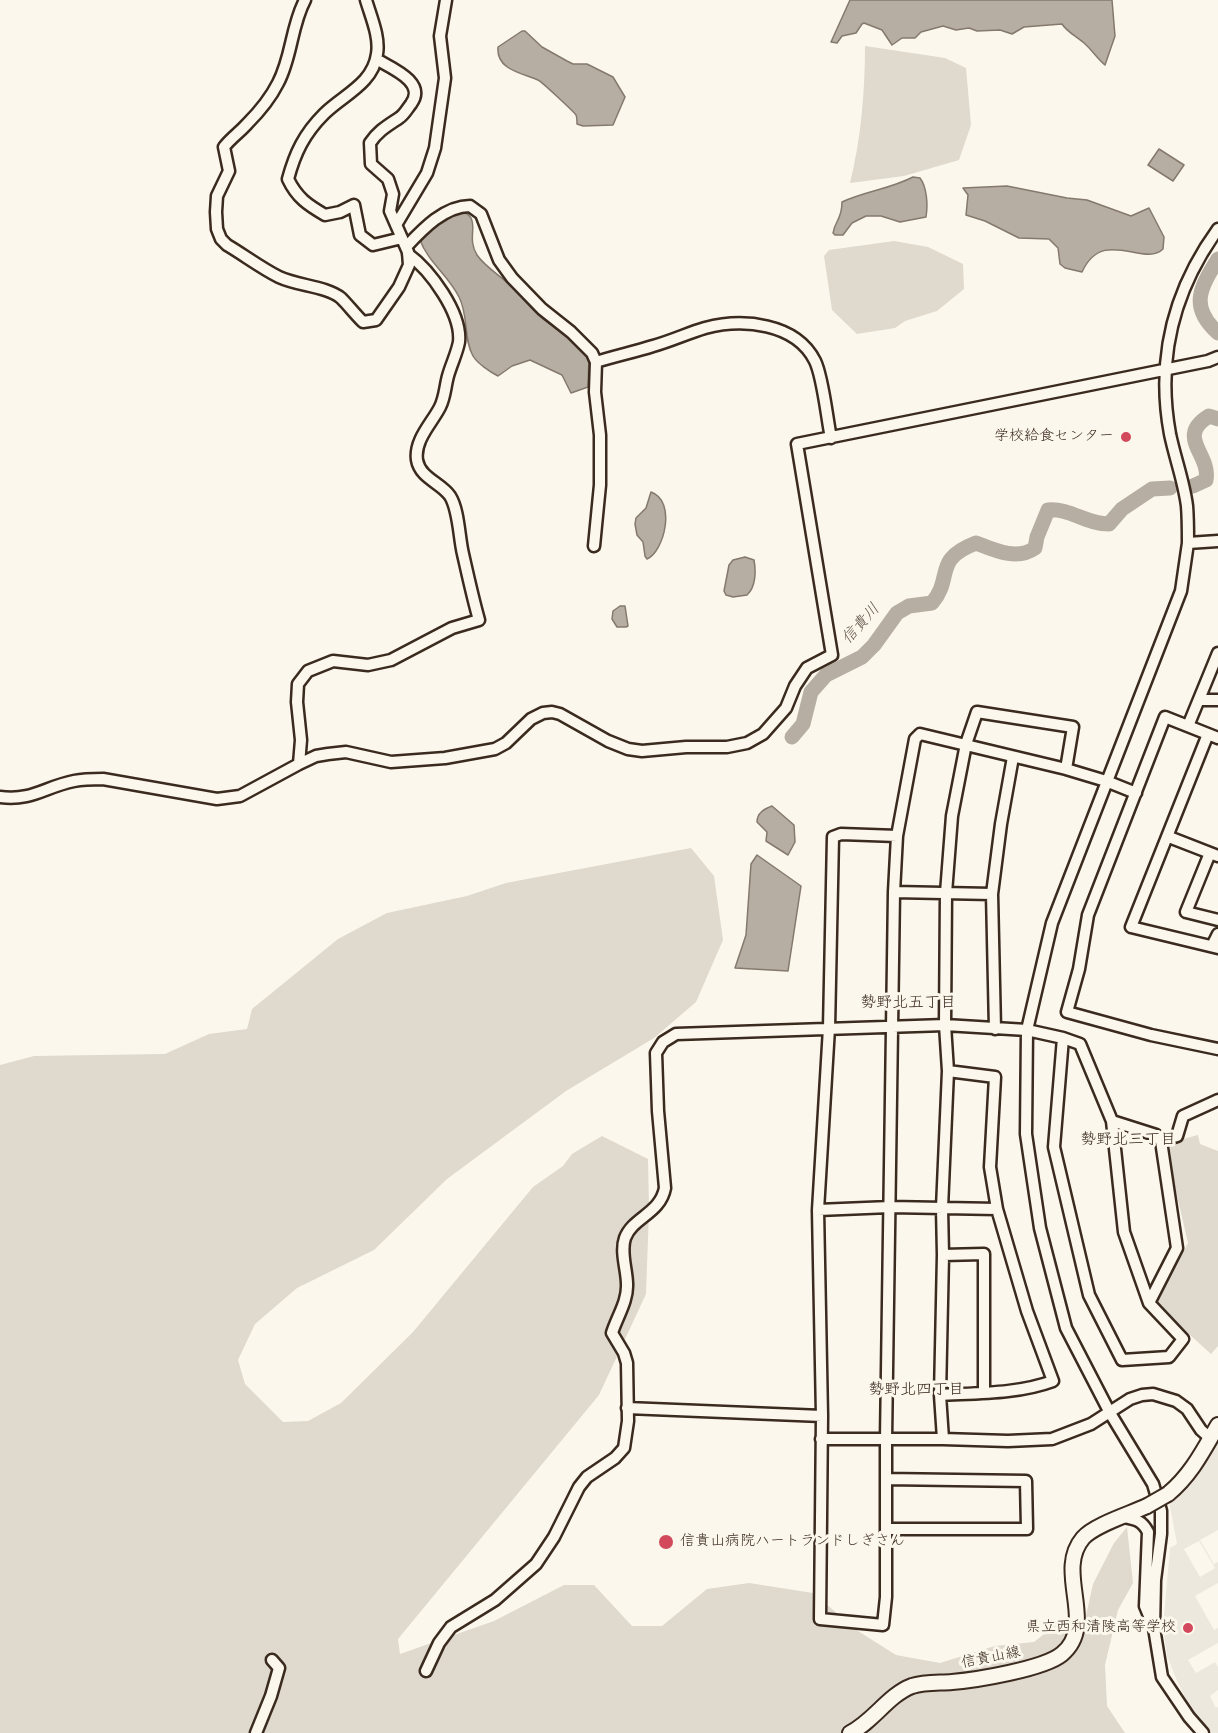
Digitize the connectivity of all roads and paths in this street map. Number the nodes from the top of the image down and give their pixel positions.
1 (305, 0) edge
2 (366, 0) edge
3 (446, 0) edge
4 (376, 59) junction
5 (396, 225) junction
6 (1218, 229) edge
7 (405, 246) junction
8 (1218, 357) edge
9 (596, 362) junction
10 (1166, 368) junction
11 (831, 438) junction
12 (1218, 541) edge
13 (1188, 543) junction
14 (594, 546) dead end
15 (1218, 653) edge
16 (1199, 700) junction
17 (1218, 700) edge
18 (1188, 726) junction
19 (1213, 736) edge
20 (966, 744) junction
21 (1012, 757) junction
22 (299, 764) junction
23 (1066, 769) junction
24 (1106, 781) junction
25 (1136, 794) junction
26 (0, 796) edge
27 (897, 836) junction
28 (1169, 837) junction
29 (1214, 855) edge
30 (894, 892) junction
31 (946, 893) junction
32 (992, 894) junction
33 (1218, 920) edge
34 (1218, 934) edge
35 (1215, 947) edge
36 (945, 1025) junction
37 (892, 1027) junction
38 (829, 1028) junction
39 (995, 1029) junction
40 (1027, 1030) junction
41 (1063, 1038) junction
42 (1218, 1049) edge
43 (948, 1071) junction
44 (1218, 1100) edge
45 (1112, 1121) junction
46 (1161, 1141) junction
47 (890, 1208) junction
48 (942, 1208) junction
49 (997, 1209) junction
50 (818, 1210) junction
51 (943, 1255) junction
52 (1149, 1303) junction
53 (984, 1393) junction
54 (940, 1395) junction
55 (627, 1408) junction
56 (1110, 1413) junction
57 (822, 1416) junction
58 (1218, 1425) edge
59 (1210, 1438) junction
60 (821, 1439) junction
61 (886, 1439) junction
62 (943, 1439) junction
63 (886, 1479) junction
64 (1123, 1517) junction
65 (886, 1529) junction
66 (1154, 1628) junction
67 (272, 1660) dead end
68 (426, 1671) dead end
69 (256, 1733) edge
70 (850, 1733) edge
71 (1203, 1733) edge

1 - 7 street
2 - 4 street
3 - 5 street
4 - 5 street
4 - 7 street
5 - 7 street
6 - 10 street
7 - 9 street
7 - 22 street
8 - 10 street
9 - 11 street
9 - 14 street
10 - 11 street
10 - 13 street
11 - 22 street
12 - 13 street
13 - 24 street
15 - 16 street
16 - 17 street
16 - 18 street
18 - 19 street
18 - 25 street
19 - 28 street
20 - 21 street
20 - 23 street
20 - 27 street
20 - 31 street
21 - 23 street
21 - 32 street
22 - 26 street
23 - 24 street
24 - 25 street
24 - 40 street
25 - 42 street
27 - 30 street
27 - 38 street
28 - 29 street
28 - 35 street
29 - 33 street
30 - 31 street
30 - 37 street
31 - 32 street
31 - 36 street
32 - 39 street
34 - 35 street
36 - 37 street
36 - 39 street
36 - 43 street
37 - 38 street
37 - 47 street
38 - 50 street
38 - 55 street
39 - 40 street
40 - 41 street
40 - 56 street
41 - 45 street
41 - 52 street
43 - 48 street
43 - 49 street
44 - 46 street
45 - 46 street
45 - 52 street
46 - 52 street
47 - 48 street
47 - 50 street
47 - 61 street
48 - 49 street
48 - 51 street
49 - 53 street
50 - 57 street
51 - 53 street
51 - 54 street
53 - 54 street
54 - 62 street
55 - 57 street
55 - 68 street
56 - 59 street
56 - 62 street
56 - 66 street
57 - 60 street
58 - 59 main road, 信貴山線
59 - 64 main road, 信貴山線, bridge
60 - 61 street
60 - 65 street
61 - 62 street
61 - 63 street
63 - 65 street
63 - 65 street
64 - 66 street
64 - 70 main road, 信貴山線
66 - 71 street
67 - 69 street

